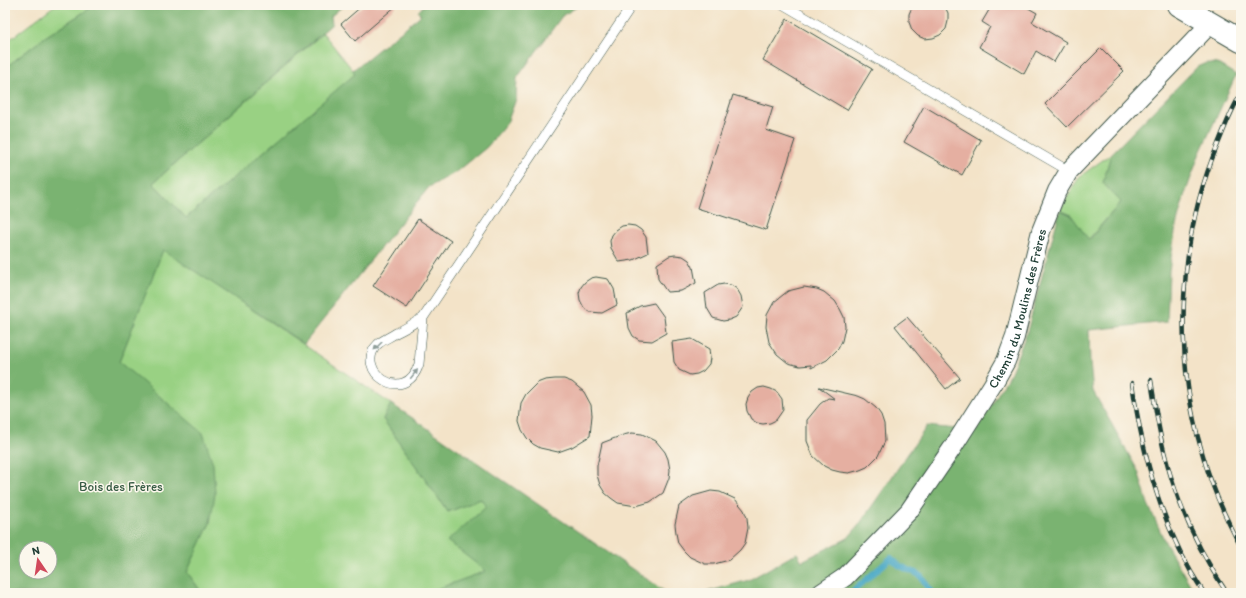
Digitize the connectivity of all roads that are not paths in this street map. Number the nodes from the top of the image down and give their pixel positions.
1 (632, 5) edge
2 (784, 5) edge
3 (1179, 5) edge
4 (1211, 23) junction
5 (1241, 41) edge
6 (1069, 171) junction
7 (423, 318) junction
8 (821, 593) edge

1 - 7 lane
2 - 6 lane
3 - 4 main road
4 - 5 main road
4 - 6 street, Chemin du Moulins des Frères
6 - 8 street, Chemin du Moulins des Frères
7 -> 7 lane

